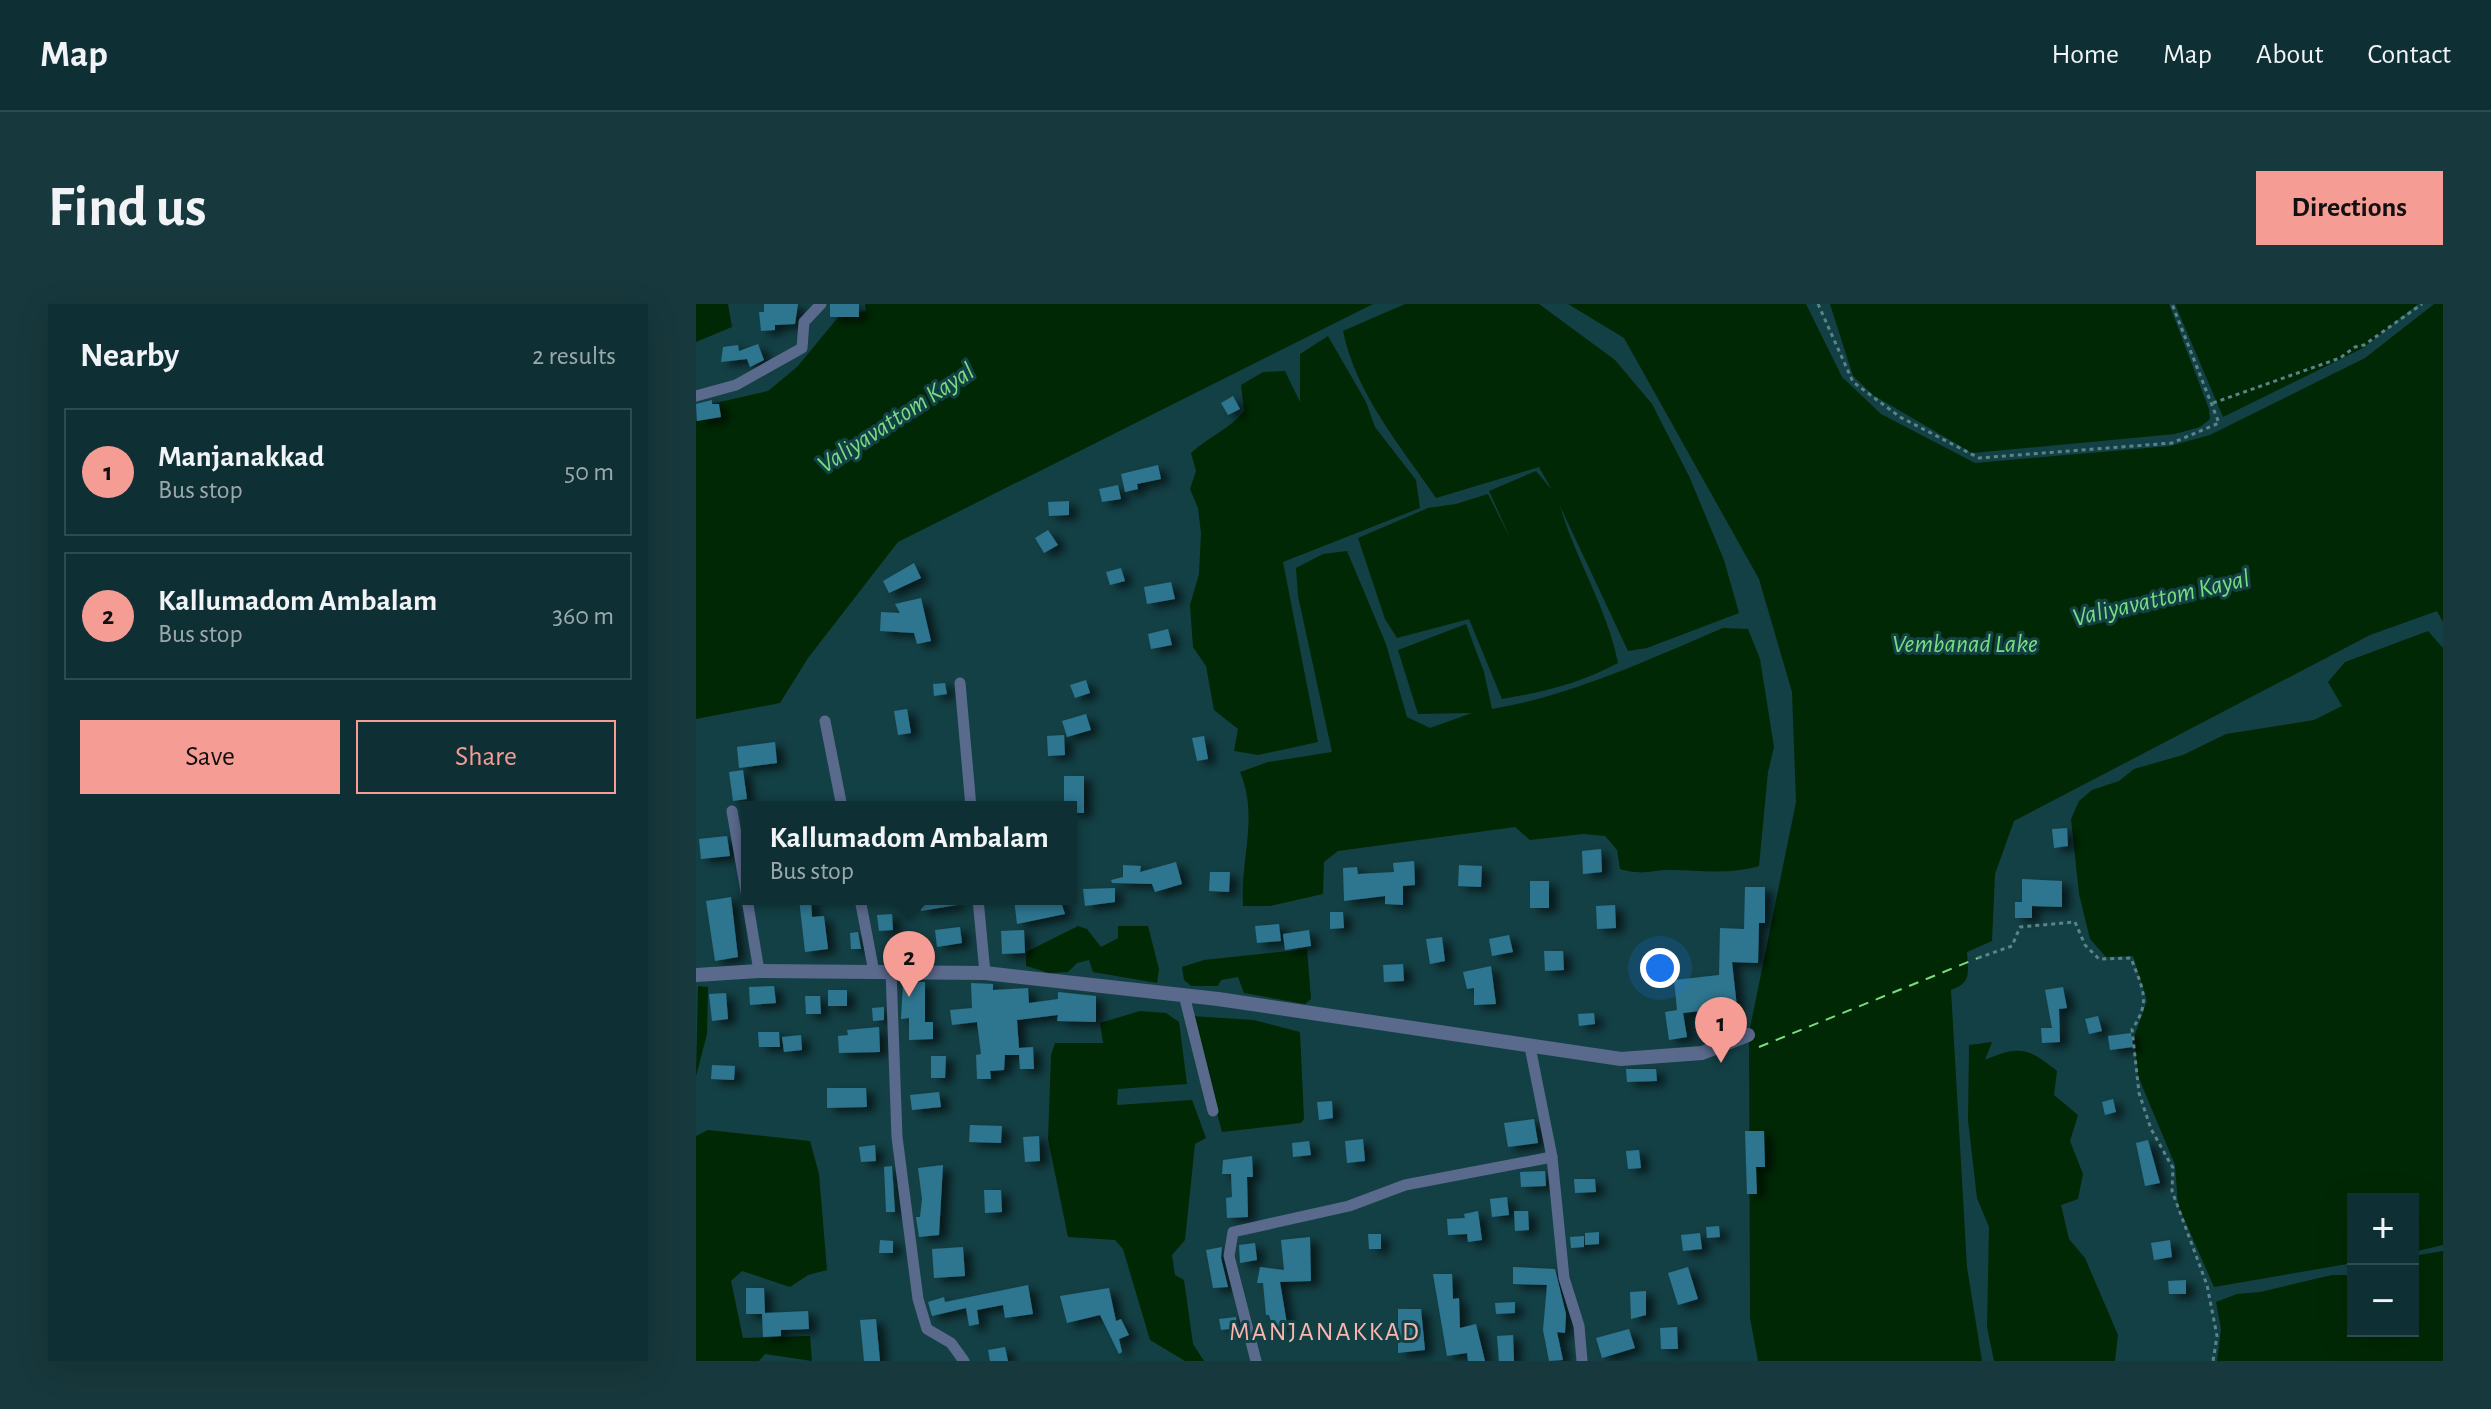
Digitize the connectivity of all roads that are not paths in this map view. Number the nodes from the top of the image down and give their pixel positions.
1 (821, 304) edge
2 (696, 396) edge
3 (960, 683) dead end
4 (825, 721) dead end
5 (841, 801) edge
6 (970, 801) edge
7 (732, 811) dead end
8 (741, 863) edge
9 (748, 905) edge
10 (861, 905) edge
11 (979, 905) edge
12 (759, 971) junction
13 (891, 971) junction
14 (874, 972) junction
15 (985, 973) junction
16 (696, 975) edge
17 (1184, 995) junction
18 (1748, 1035) dead end
19 (1530, 1047) junction
20 (1213, 1111) dead end
21 (1552, 1157) junction
22 (964, 1361) edge
23 (1256, 1361) edge
24 (1582, 1361) edge

1 - 2 street
3 - 6 street
4 - 5 street
7 - 8 street
9 - 12 street
10 - 14 street
11 - 15 street
12 - 14 street
12 - 16 street
13 - 14 street
13 - 15 street
13 - 22 street
15 - 17 street
17 - 19 street
17 - 20 street
18 - 19 street
19 - 21 street
21 - 23 street
21 - 24 street

